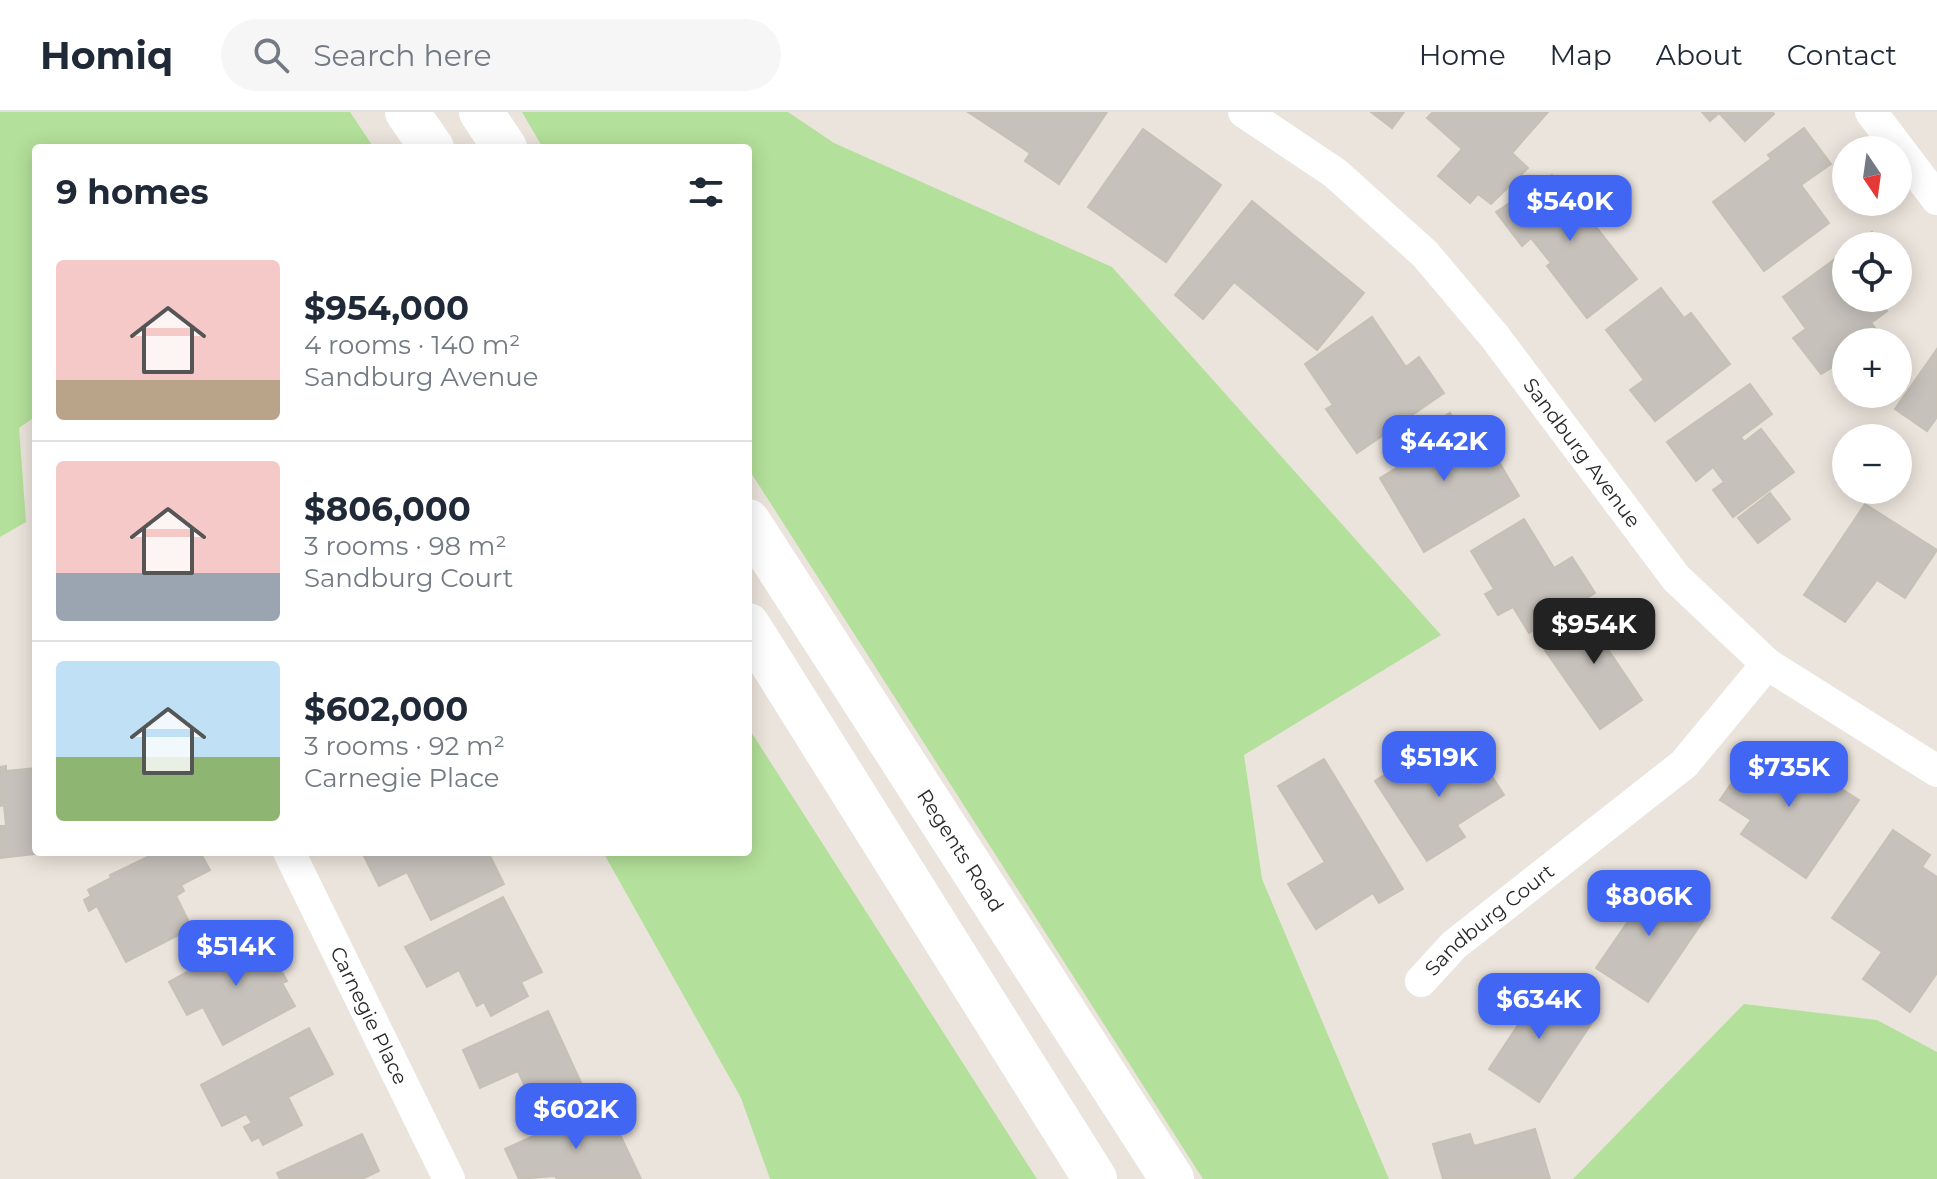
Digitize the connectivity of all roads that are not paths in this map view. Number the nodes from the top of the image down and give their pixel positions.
1 (407, 112) edge
2 (481, 112) edge
3 (1244, 112) edge
4 (1871, 112) edge
5 (429, 144) edge
6 (502, 144) edge
7 (1937, 199) edge
8 (752, 527) edge
9 (752, 631) edge
10 (1767, 664) junction
11 (1937, 771) edge
12 (291, 856) edge
13 (1421, 981) dead end
14 (449, 1179) edge
15 (1095, 1179) edge
16 (1172, 1179) edge

1 - 5 main road
2 - 6 main road
3 - 10 street, Sandburg Avenue
4 - 7 street
8 - 16 main road, Regents Road
9 - 15 main road
10 - 11 street, Sandburg Avenue
10 - 13 street, Sandburg Court
12 - 14 street, Carnegie Place

